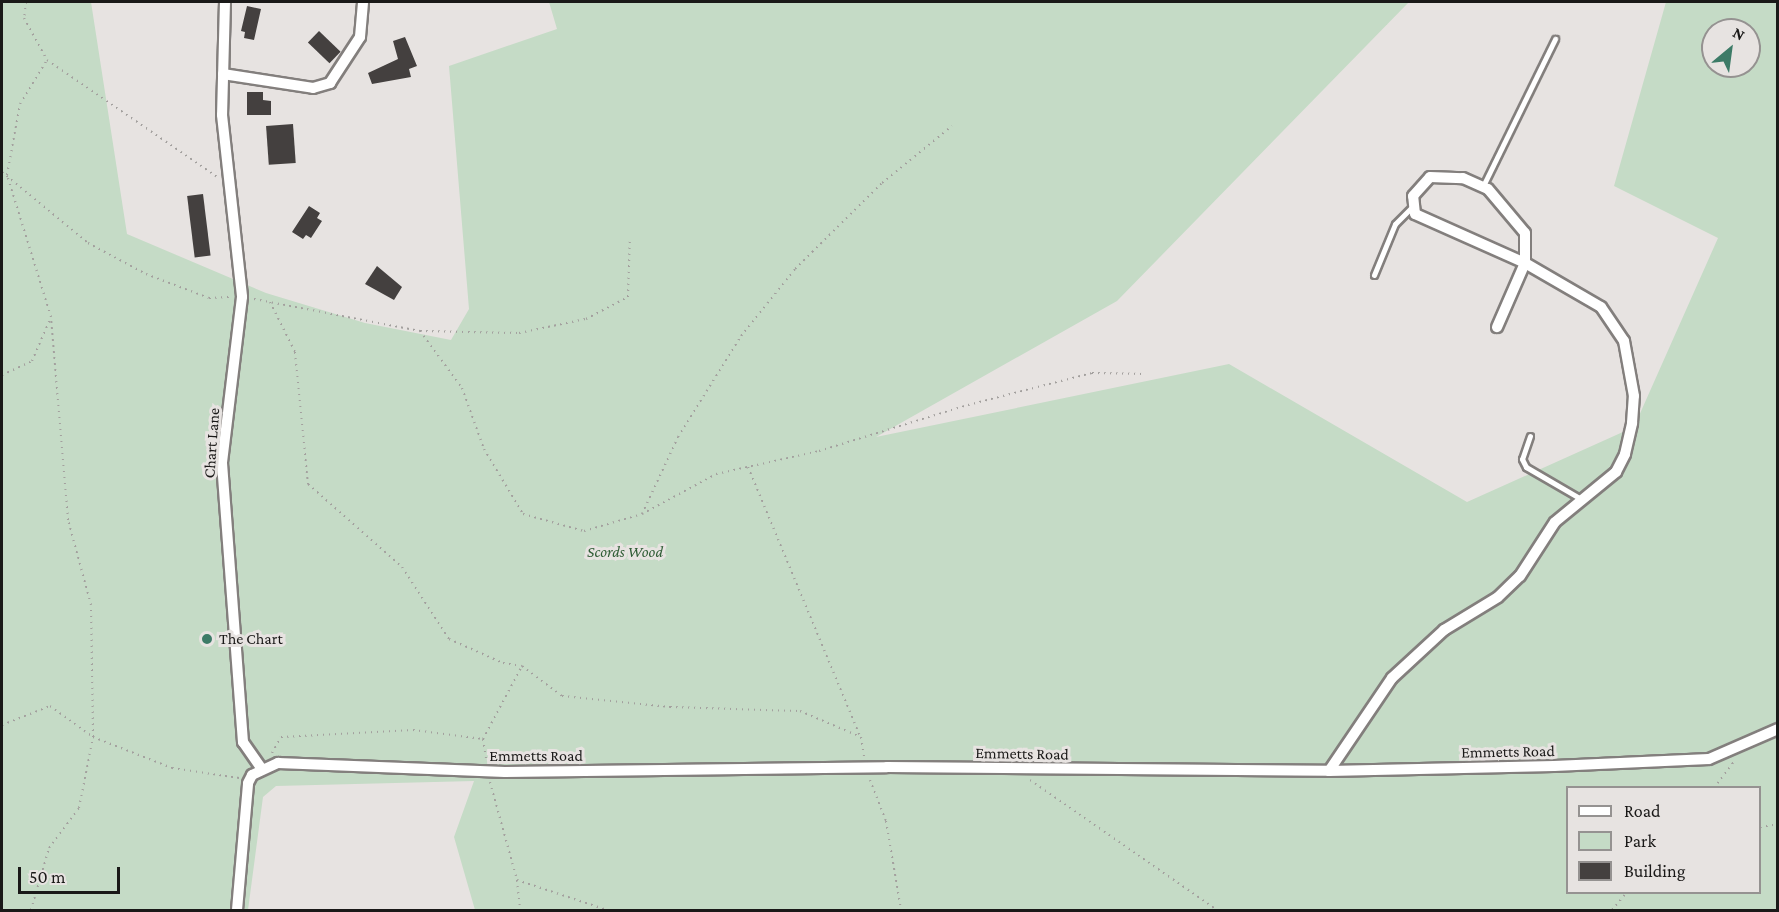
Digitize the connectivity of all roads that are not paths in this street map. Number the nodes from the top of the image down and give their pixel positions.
1 (225, 2) edge
2 (363, 2) edge
3 (1555, 39) dead end
4 (223, 74) junction
5 (1483, 187) junction
6 (1414, 205) junction
7 (1525, 263) junction
8 (1374, 275) dead end
9 (1497, 327) dead end
10 (1530, 436) dead end
11 (1584, 501) junction
12 (1778, 729) edge
13 (262, 769) junction
14 (1329, 771) junction
15 (237, 910) edge

1 - 4 street, Chart Lane
2 - 4 street
3 - 5 lane
4 - 13 street, Chart Lane
5 - 6 street
5 - 7 street
6 - 7 street
6 - 8 lane
7 - 9 street
7 - 11 street
10 - 11 lane
11 - 14 street
12 - 14 street, Emmetts Road
13 - 14 street, Emmetts Road
13 - 15 street

